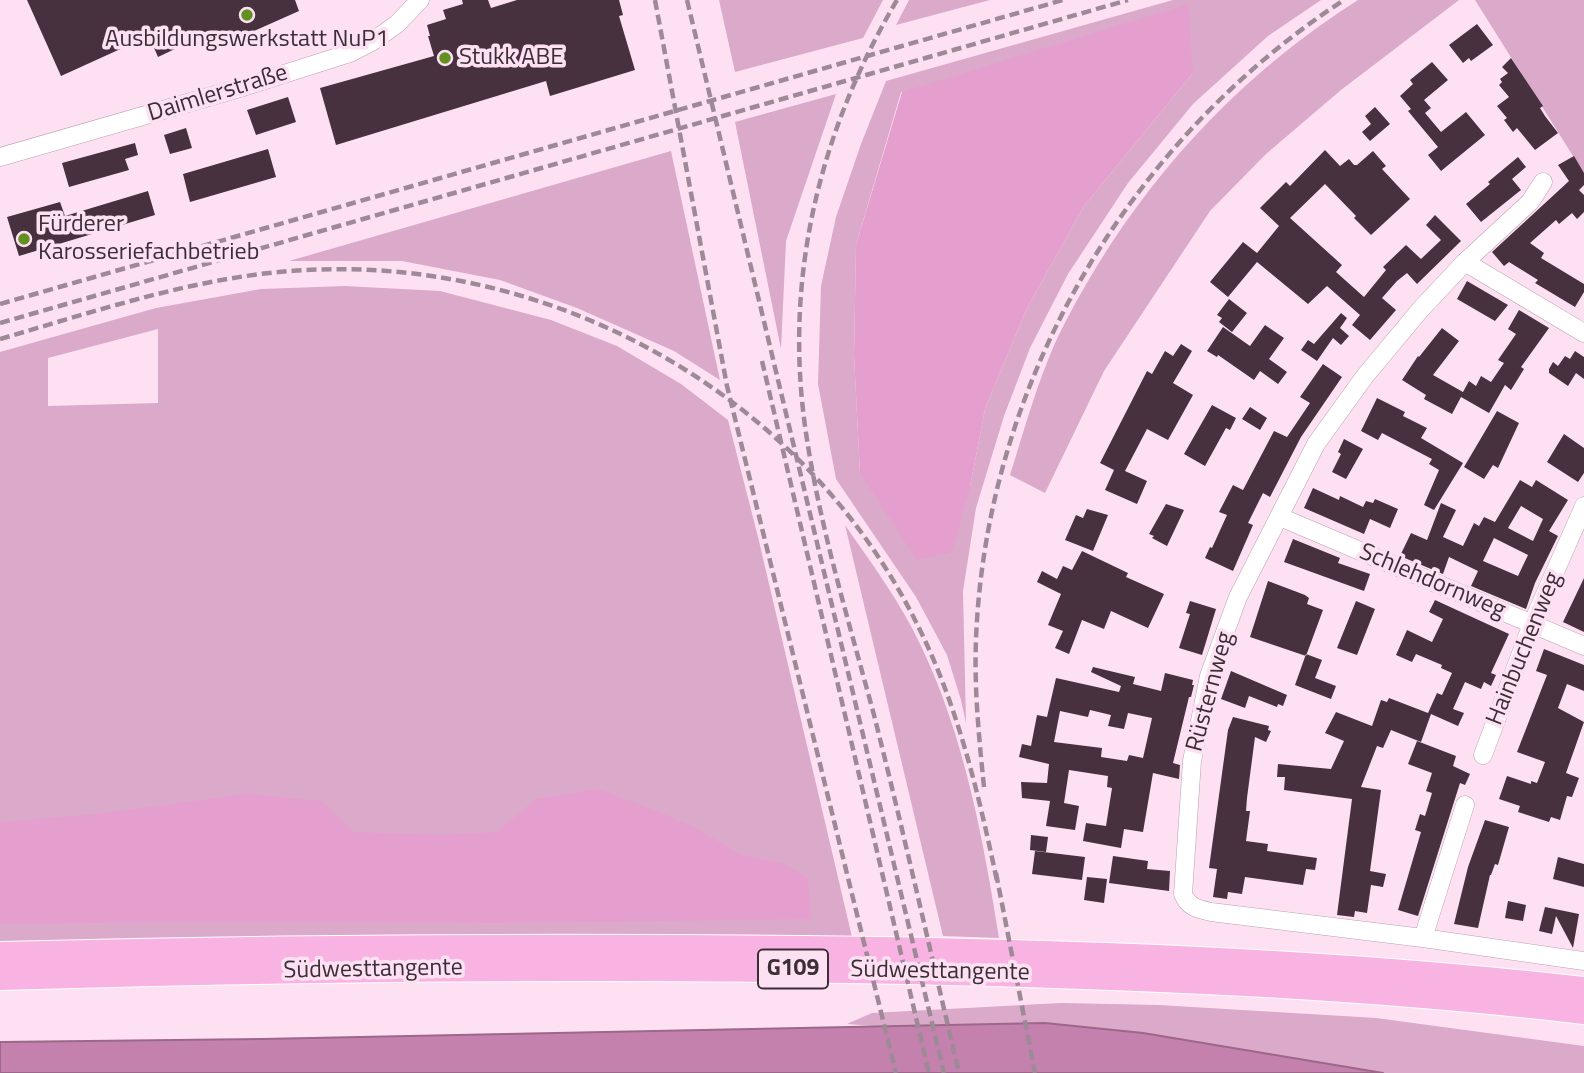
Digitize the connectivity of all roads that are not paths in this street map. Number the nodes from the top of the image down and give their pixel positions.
1 (420, 0) edge
2 (0, 157) edge
3 (1543, 182) dead end
4 (1465, 262) junction
5 (1584, 334) edge
6 (1584, 506) edge
7 (1279, 517) junction
8 (1532, 624) junction
9 (1584, 646) edge
10 (1483, 755) dead end
11 (1465, 805) dead end
12 (1423, 937) junction
13 (0, 956) edge
14 (1584, 961) edge
15 (0, 976) edge
16 (1584, 990) edge
17 (1584, 1011) edge

1 - 2 street, Daimlerstraße
3 - 4 street, Rüsternweg
4 - 5 street
4 - 7 street, Rüsternweg
6 - 8 street, Hainbuchenweg
7 - 8 street, Schlehdornweg
7 - 12 street, Rüsternweg
8 - 9 street, Schlehdornweg
8 - 10 street, Hainbuchenweg
11 - 12 street
12 - 14 street, Rüsternweg
13 - 16 highway, Südwesttangente / G109
15 - 17 highway, Südwesttangente / G109

